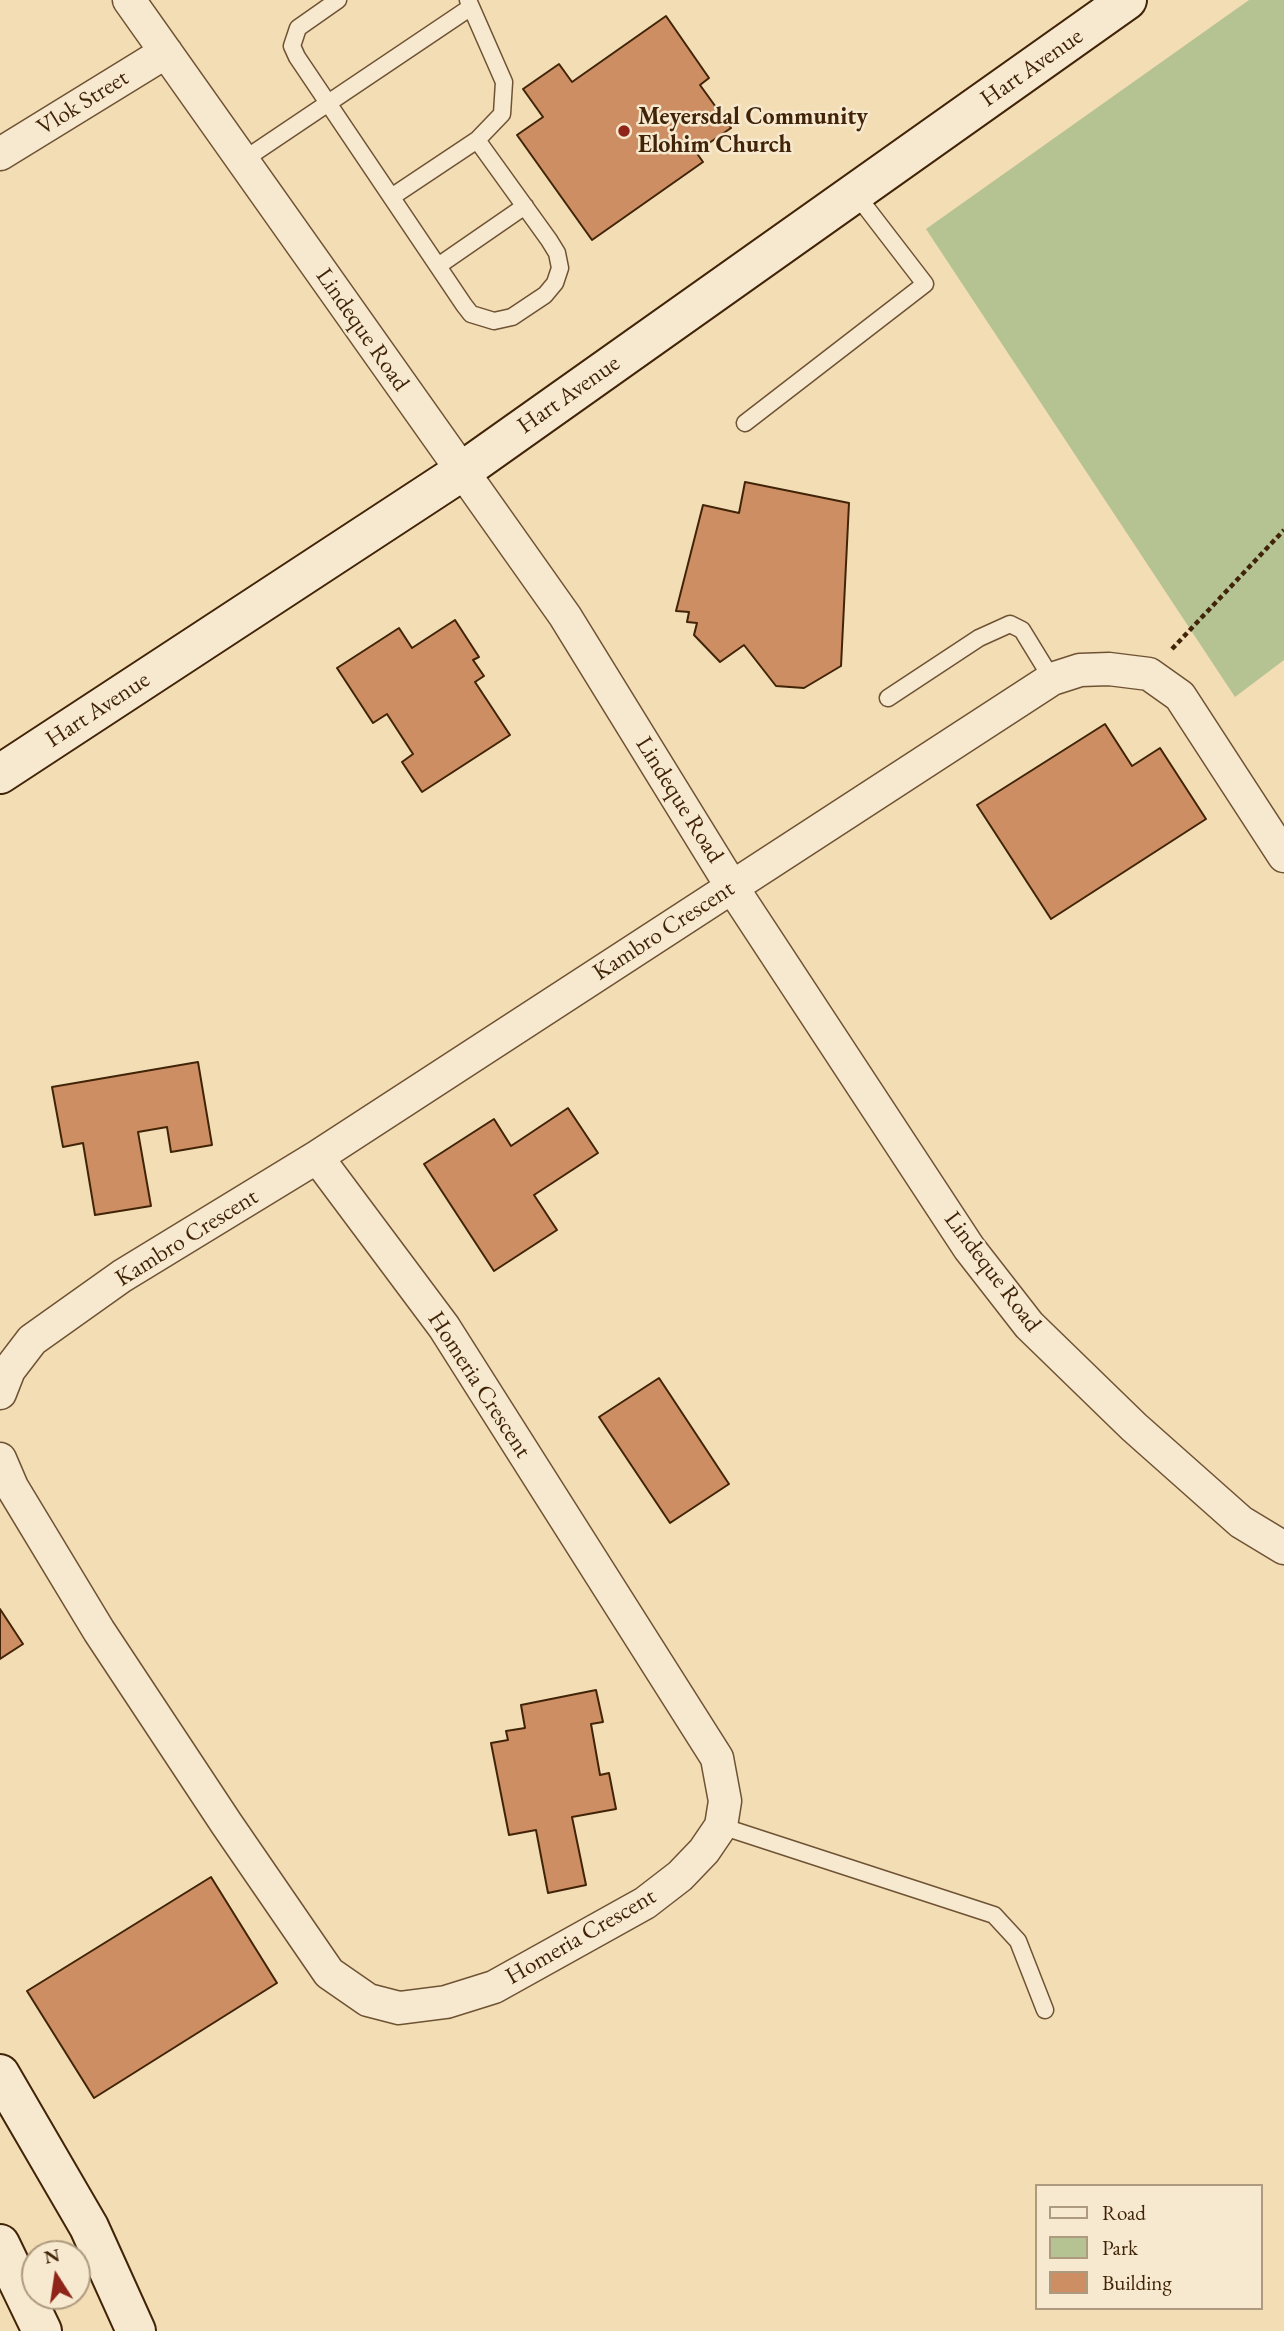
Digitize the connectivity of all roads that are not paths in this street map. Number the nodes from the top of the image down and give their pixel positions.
1 (129, 0) edge
2 (338, 0) edge
3 (1127, 0) edge
4 (470, 3) edge
5 (166, 52) junction
6 (328, 104) junction
7 (477, 140) junction
8 (0, 154) edge
9 (242, 161) junction
10 (855, 193) junction
11 (393, 196) junction
12 (525, 206) junction
13 (438, 266) junction
14 (745, 423) dead end
15 (461, 472) junction
16 (1052, 679) junction
17 (888, 698) dead end
18 (0, 774) edge
19 (1284, 856) edge
20 (732, 887) junction
21 (317, 1157) junction
22 (5, 1382) edge
23 (0, 1459) edge
24 (1284, 1548) edge
25 (721, 1826) junction
26 (1045, 2010) dead end
27 (0, 2074) edge
28 (0, 2244) edge
29 (42, 2331) edge
30 (136, 2331) edge

1 - 5 street, Lindeque Road
2 - 6 lane
3 - 10 street, Hart Avenue
4 - 6 lane
4 - 7 lane
5 - 8 street, Vlok Street
5 - 9 street, Lindeque Road
6 - 9 lane
6 - 11 lane
7 - 11 lane
7 - 12 lane
9 - 15 street, Lindeque Road
10 - 14 lane
10 - 15 street, Hart Avenue
11 - 13 lane
12 - 13 lane
12 - 13 lane
15 - 18 street, Hart Avenue
15 - 20 street, Lindeque Road
16 - 17 lane
16 - 19 street, Kambro Crescent
16 - 20 street, Kambro Crescent
20 - 21 street, Kambro Crescent
20 - 24 street, Lindeque Road
21 - 22 street, Kambro Crescent
21 - 25 street, Homeria Crescent
23 - 25 street, Homeria Crescent
25 - 26 lane
27 - 30 street
28 - 29 street

